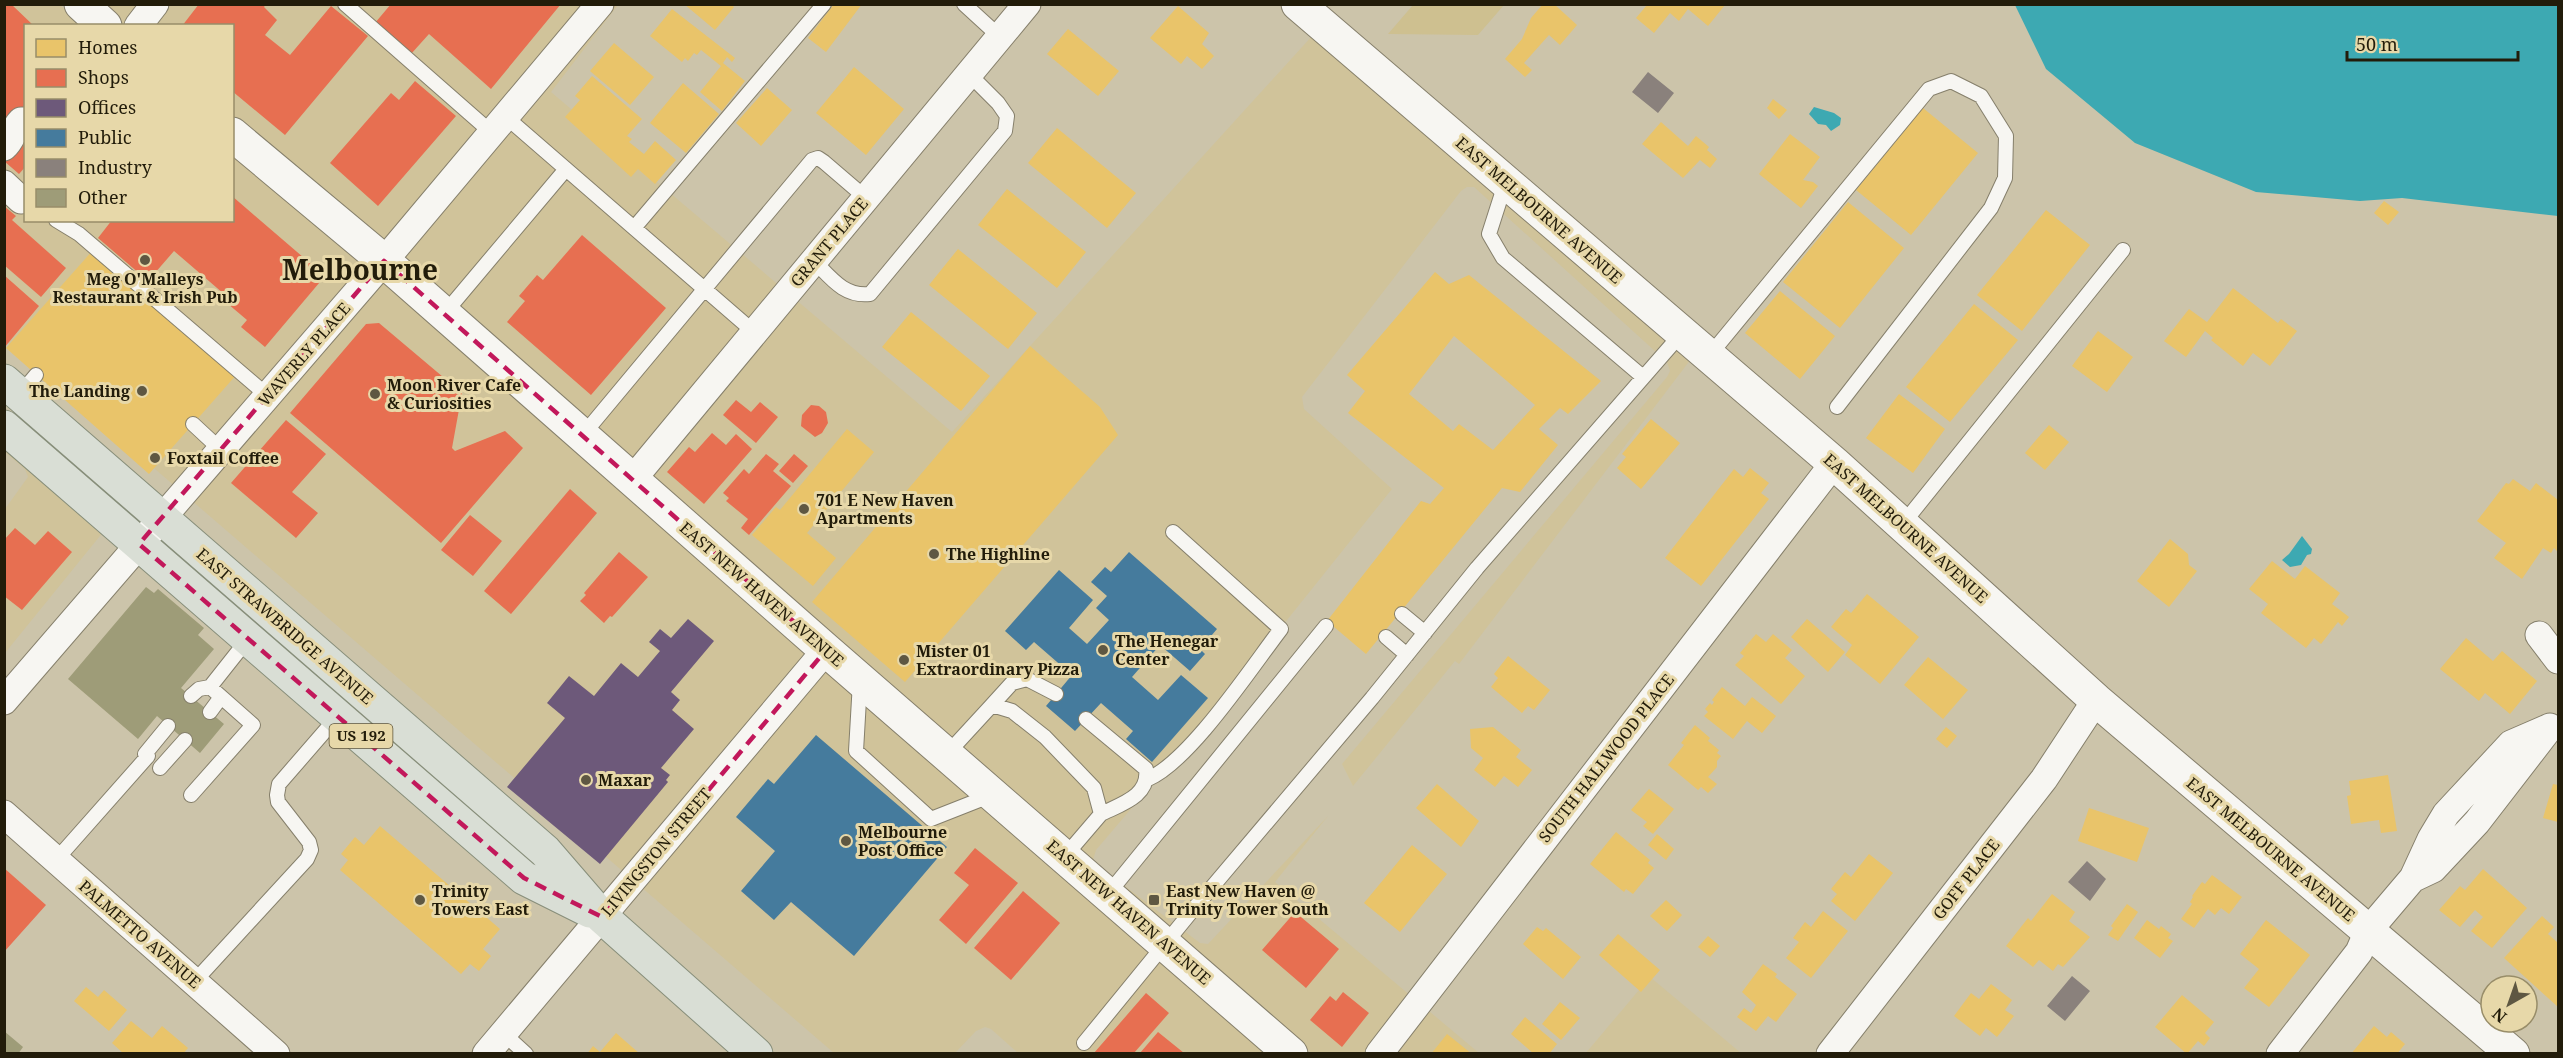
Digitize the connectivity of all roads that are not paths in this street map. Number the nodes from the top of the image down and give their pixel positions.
1 (81, 4) edge
2 (155, 4) edge
3 (345, 4) edge
4 (600, 4) edge
5 (824, 4) edge
6 (964, 4) edge
7 (1027, 4) edge
8 (1298, 4) edge
9 (103, 24) edge
10 (140, 24) edge
11 (999, 37) junction
12 (969, 74) junction
13 (24, 120) edge
14 (499, 125) junction
15 (234, 136) edge
16 (4, 147) edge
17 (566, 169) junction
18 (1506, 182) junction
19 (866, 198) junction
20 (59, 222) edge
21 (634, 228) junction
22 (2123, 250) dead end
23 (384, 261) junction
24 (814, 261) junction
25 (705, 290) junction
26 (444, 314) junction
27 (754, 332) junction
28 (1682, 333) junction
29 (1709, 356) junction
30 (1643, 377) junction
31 (20, 383) edge
32 (268, 396) junction
33 (1837, 407) dead end
34 (193, 424) dead end
35 (4, 427) edge
36 (582, 436) junction
37 (221, 450) junction
38 (1834, 463) junction
39 (632, 480) junction
40 (162, 518) junction
41 (1902, 525) junction
42 (1173, 532) dead end
43 (140, 544) junction
44 (1402, 614) dead end
45 (1326, 626) dead end
46 (1425, 633) junction
47 (2539, 635) dead end
48 (1386, 637) dead end
49 (248, 639) junction
50 (826, 650) junction
51 (1407, 655) junction
52 (2559, 660) edge
53 (860, 680) junction
54 (210, 687) junction
55 (1056, 694) dead end
56 (192, 696) dead end
57 (222, 697) junction
58 (2096, 700) junction
59 (4, 701) edge
60 (992, 705) junction
61 (210, 712) dead end
62 (338, 717) junction
63 (1086, 719) dead end
64 (2554, 722) edge
65 (168, 726) dead end
66 (185, 740) dead end
67 (946, 755) junction
68 (160, 768) dead end
69 (1148, 778) junction
70 (993, 794) junction
71 (191, 795) dead end
72 (4, 814) edge
73 (1101, 814) junction
74 (1065, 856) junction
75 (56, 860) junction
76 (1108, 894) junction
77 (602, 917) junction
78 (2368, 931) junction
79 (1165, 944) junction
80 (194, 982) junction
81 (494, 1043) edge
82 (1084, 1043) dead end
83 (1277, 1049) edge
84 (276, 1053) edge
85 (526, 1053) edge
86 (756, 1053) edge
87 (1379, 1053) edge
88 (1830, 1053) edge
89 (2280, 1053) edge
90 (2513, 1053) edge

1 - 9 street
2 - 10 street
3 - 14 lane
4 - 14 street, WAVERLY PLACE
5 - 21 lane
6 - 11 lane
7 - 11 street, GRANT PLACE
8 - 18 street, EAST MELBOURNE AVENUE
11 - 12 street, GRANT PLACE
12 - 19 street, GRANT PLACE
12 - 24 lane
13 - 16 street
14 - 17 lane
14 - 23 street, WAVERLY PLACE
15 - 23 street, EAST NEW HAVEN AVENUE
17 - 21 lane
17 - 26 lane
18 - 28 street, EAST MELBOURNE AVENUE
18 - 30 lane
19 - 24 street, GRANT PLACE
19 - 25 lane
20 - 32 lane
21 - 25 lane
22 - 41 lane
23 - 26 street, EAST NEW HAVEN AVENUE
23 - 32 street, WAVERLY PLACE
24 - 27 street, GRANT PLACE
25 - 27 lane
25 - 36 lane
26 - 36 street, EAST NEW HAVEN AVENUE
27 - 39 street, GRANT PLACE
28 - 29 street, EAST MELBOURNE AVENUE
28 - 30 lane
29 - 33 lane
29 - 38 street, EAST MELBOURNE AVENUE
30 - 46 lane
31 - 40 main road, US 192
32 - 37 street, WAVERLY PLACE
34 - 37 lane
35 - 43 main road, US 192
36 - 39 street, EAST NEW HAVEN AVENUE
37 - 40 street, WAVERLY PLACE
38 - 41 street, EAST MELBOURNE AVENUE
38 - 87 street, SOUTH HALLWOOD PLACE
39 - 50 street, EAST NEW HAVEN AVENUE
40 - 43 street, WAVERLY PLACE
40 - 77 main road, EAST STRAWBRIDGE AVENUE / US 192
41 - 58 street, EAST MELBOURNE AVENUE
42 - 69 lane
43 - 49 main road, EAST STRAWBRIDGE AVENUE / US 192
43 - 59 street, WAVERLY PLACE
44 - 46 lane
45 - 76 lane
46 - 51 lane
47 - 52 street
48 - 51 lane
49 - 54 lane
49 - 62 main road, EAST STRAWBRIDGE AVENUE / US 192
50 - 53 street, EAST NEW HAVEN AVENUE
50 - 77 street, LIVINGSTON STREET
51 - 79 lane
53 - 67 street, EAST NEW HAVEN AVENUE
53 - 70 lane
54 - 56 lane
54 - 57 lane
55 - 60 lane
57 - 61 lane
57 - 71 lane
58 - 78 street, EAST MELBOURNE AVENUE
58 - 88 street, GOFF PLACE
60 - 67 lane
60 - 73 lane
62 - 77 main road, EAST STRAWBRIDGE AVENUE / US 192
62 - 80 lane
63 - 69 lane
64 - 78 street
65 - 75 lane
66 - 68 lane
67 - 70 street, EAST NEW HAVEN AVENUE
69 - 73 lane
70 - 74 street, EAST NEW HAVEN AVENUE
72 - 75 street, PALMETTO AVENUE
73 - 74 lane
74 - 76 street, EAST NEW HAVEN AVENUE
75 - 80 street, PALMETTO AVENUE
76 - 79 street, EAST NEW HAVEN AVENUE
77 - 81 street, LIVINGSTON STREET
77 - 86 main road, US 192
78 - 89 street
78 - 90 street, EAST MELBOURNE AVENUE
79 - 82 lane
79 - 83 street, EAST NEW HAVEN AVENUE
80 - 84 street, PALMETTO AVENUE
81 - 85 lane

